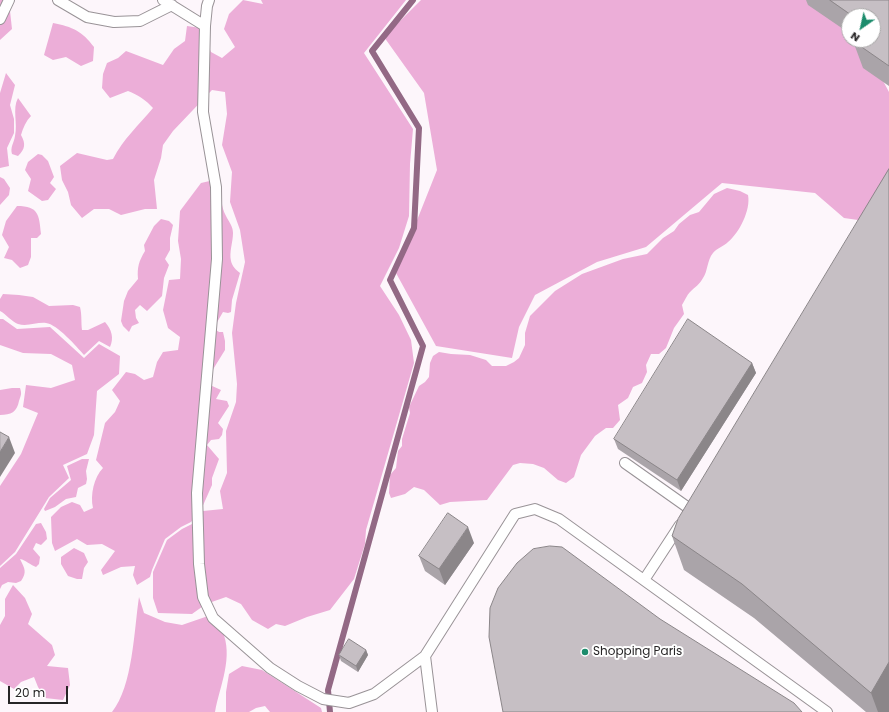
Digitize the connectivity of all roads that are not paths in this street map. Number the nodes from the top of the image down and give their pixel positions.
1 (9, 0) edge
2 (58, 0) edge
3 (209, 0) edge
4 (168, 3) edge
5 (0, 19) edge
6 (205, 26) junction
7 (625, 463) dead end
8 (644, 580) junction
9 (425, 656) junction
10 (432, 712) edge
11 (827, 712) edge

1 - 5 lane
2 - 4 lane
3 - 6 lane
4 - 6 lane
6 - 9 lane
7 - 8 lane
8 - 9 lane
8 - 11 lane
9 - 10 lane

